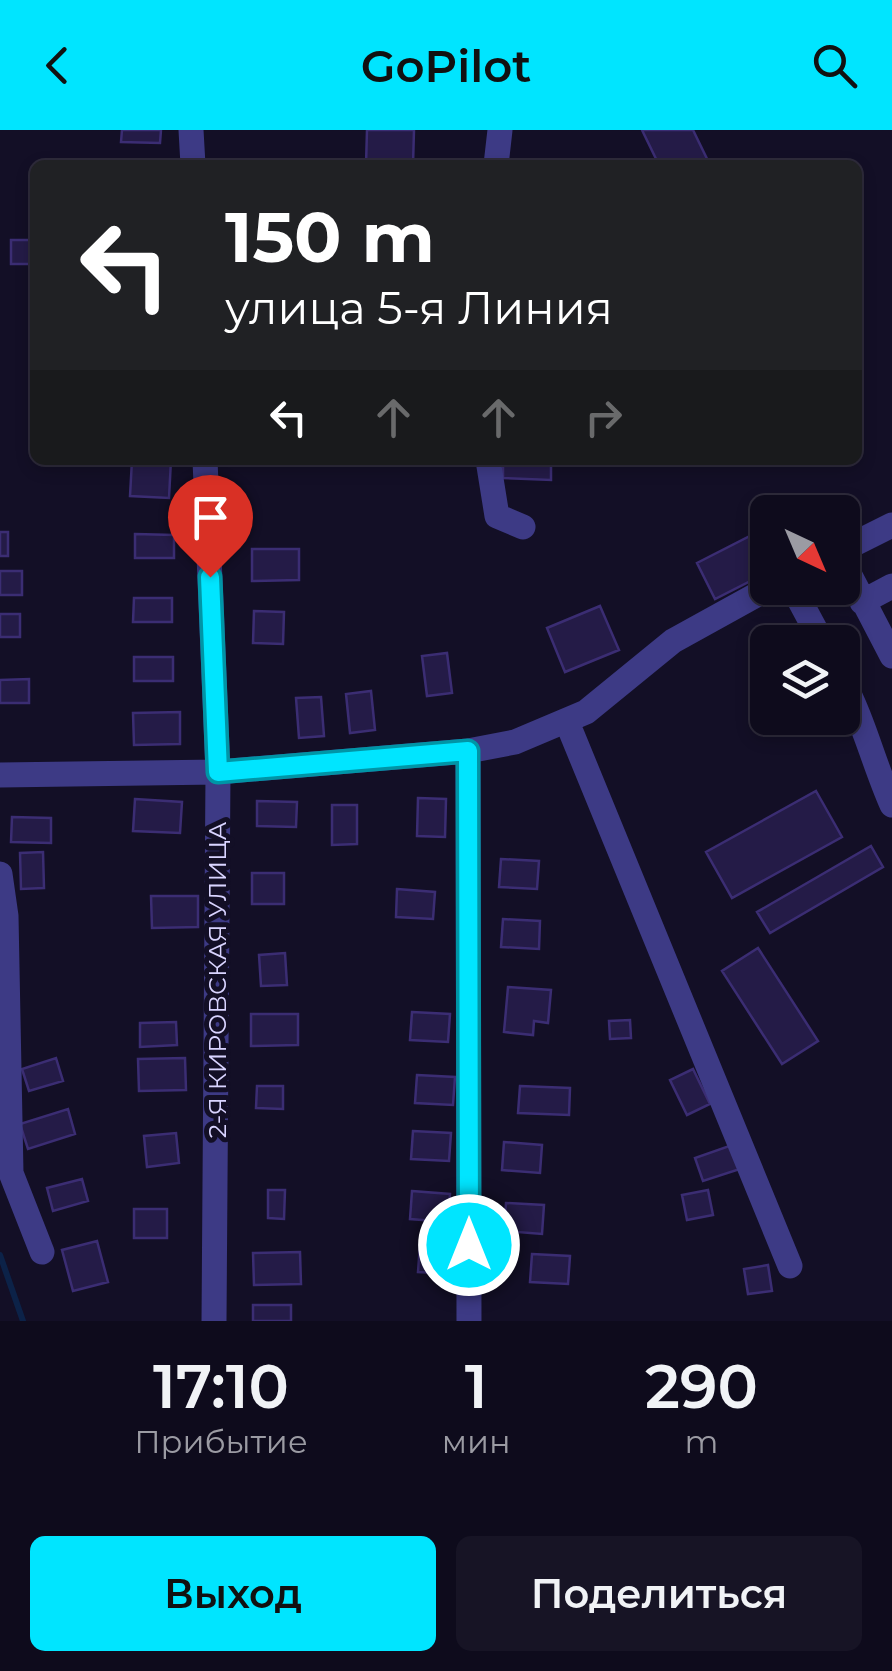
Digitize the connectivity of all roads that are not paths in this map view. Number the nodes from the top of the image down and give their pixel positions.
1 (191, 130) edge
2 (500, 130) edge
3 (193, 160) edge
4 (497, 160) edge
5 (205, 465) edge
6 (489, 465) edge
7 (892, 525) edge
8 (523, 527) dead end
9 (860, 541) edge
10 (892, 586) edge
11 (750, 598) edge
12 (860, 598) edge
13 (862, 602) junction
14 (892, 656) edge
15 (860, 713) edge
16 (568, 722) junction
17 (468, 751) junction
18 (218, 772) junction
19 (0, 775) edge
20 (892, 804) edge
21 (0, 874) edge
22 (42, 1252) dead end
23 (790, 1266) dead end
24 (214, 1321) edge
25 (469, 1321) edge

1 - 3 street
2 - 4 street
5 - 18 street, 2-Я КИРОВСКАЯ УЛИЦА
6 - 8 street
7 - 9 street
10 - 13 street
11 - 16 street
12 - 13 street
13 - 14 street
15 - 20 street
16 - 17 street
16 - 23 street
17 - 18 street
17 - 25 street
18 - 19 street
18 - 24 street, 2-Я КИРОВСКАЯ УЛИЦА
21 - 22 street

